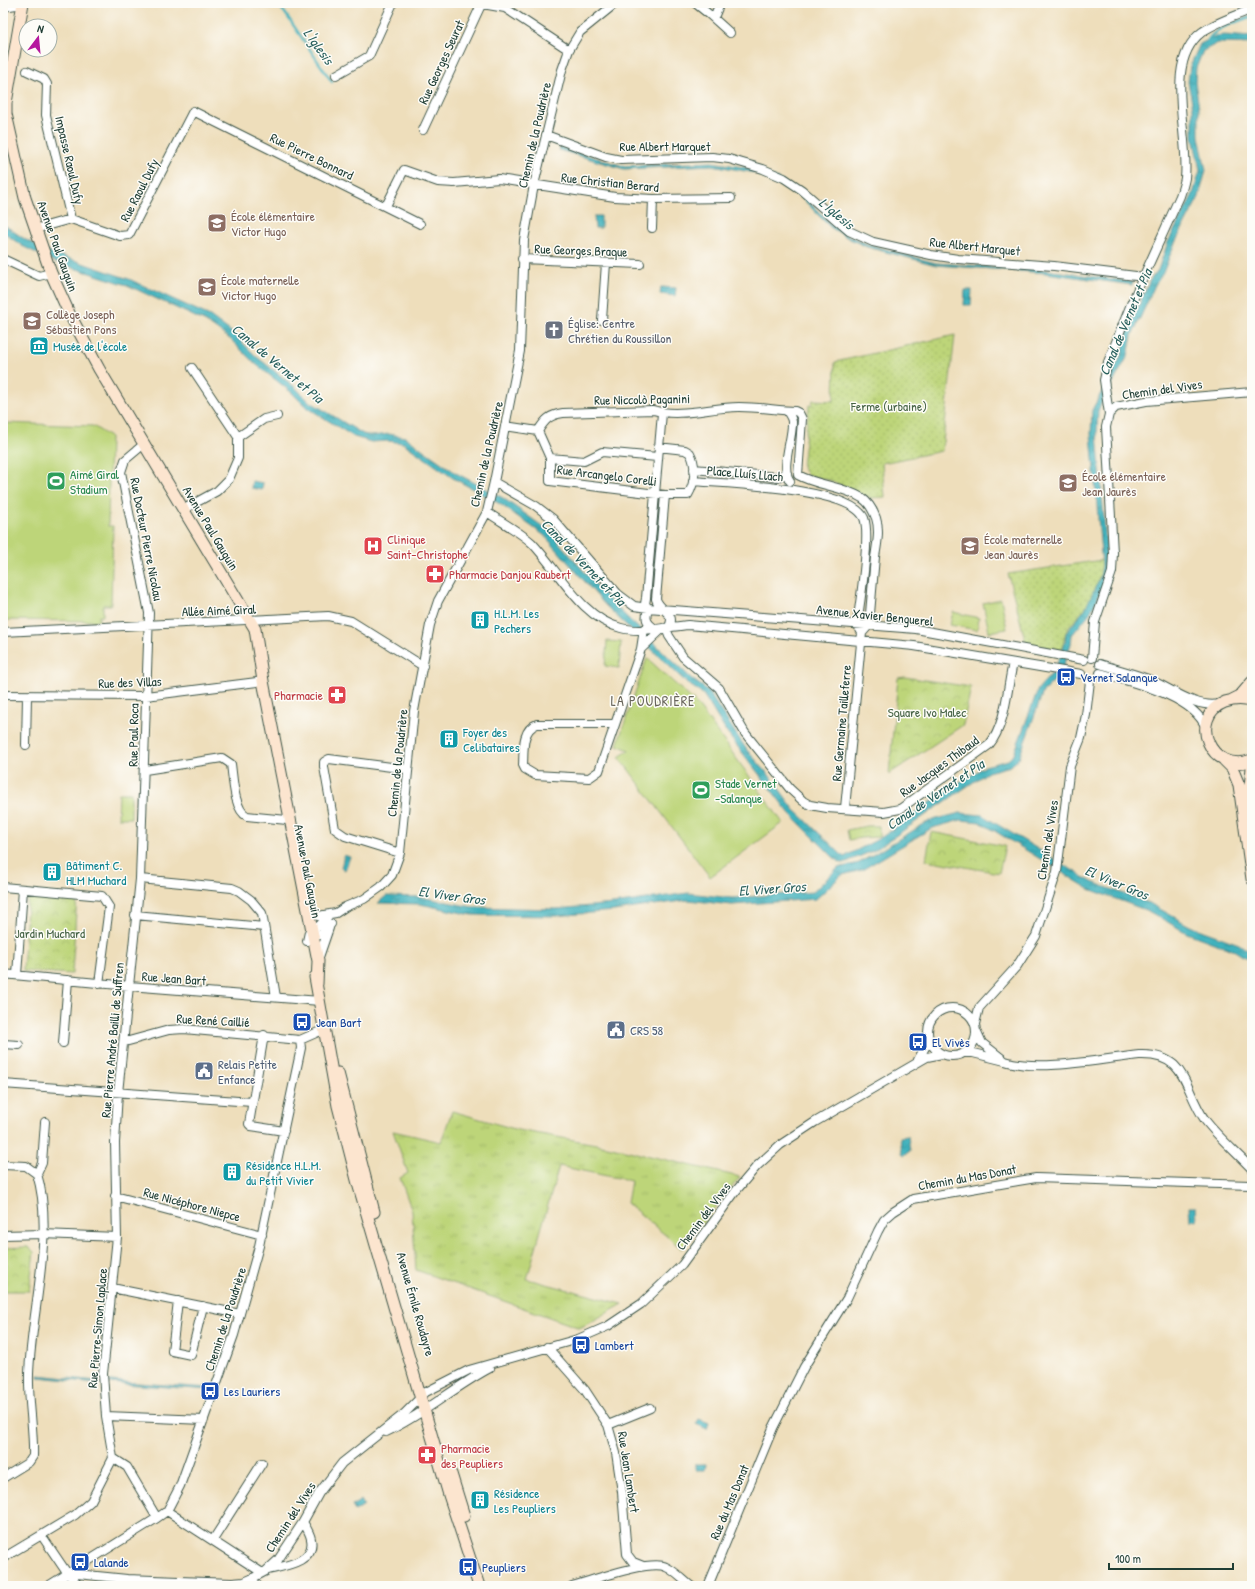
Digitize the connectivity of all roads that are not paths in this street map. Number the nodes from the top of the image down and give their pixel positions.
1 (23, 3) edge
2 (393, 3) edge
3 (616, 3) edge
4 (695, 3) edge
5 (720, 3) edge
6 (479, 4) edge
7 (3, 8) edge
8 (1252, 9) edge
9 (710, 15) junction
10 (730, 33) dead end
11 (569, 50) junction
12 (27, 71) dead end
13 (336, 75) dead end
14 (4, 101) edge
15 (193, 111) joint
16 (423, 130) dead end
17 (546, 135) junction
18 (534, 185) junction
19 (731, 198) dead end
20 (653, 199) junction
21 (386, 206) junction
22 (71, 219) junction
23 (420, 224) dead end
24 (652, 228) dead end
25 (35, 229) junction
26 (3, 259) edge
27 (522, 259) junction
28 (606, 263) junction
29 (640, 264) dead end
30 (51, 273) junction
31 (1144, 277) junction
32 (602, 320) dead end
33 (192, 368) dead end
34 (1252, 392) edge
35 (787, 411) junction
36 (662, 413) junction
37 (1109, 414) junction
38 (277, 416) dead end
39 (505, 426) junction
40 (538, 431) junction
41 (238, 437) junction
42 (144, 444) junction
43 (658, 447) junction
44 (657, 457) junction
45 (550, 458) junction
46 (694, 469) junction
47 (798, 475) junction
48 (789, 477) junction
49 (693, 481) junction
50 (494, 482) junction
51 (794, 490) junction
52 (654, 493) junction
53 (689, 493) joint
54 (665, 495) junction
55 (184, 509) junction
56 (487, 512) junction
57 (648, 608) junction
58 (662, 609) junction
59 (249, 620) junction
60 (857, 624) junction
61 (148, 625) junction
62 (869, 625) junction
63 (663, 628) junction
64 (644, 629) junction
65 (3, 632) edge
66 (862, 637) junction
67 (641, 649) junction
68 (1088, 659) junction
69 (1013, 663) junction
70 (1100, 664) junction
71 (423, 666) junction
72 (1081, 674) junction
73 (1100, 674) junction
74 (1090, 681) junction
75 (258, 682) junction
76 (1252, 682) edge
77 (3, 695) edge
78 (27, 696) junction
79 (146, 696) junction
80 (1226, 702) junction
81 (1252, 702) edge
82 (615, 724) junction
83 (1206, 729) junction
84 (26, 745) dead end
85 (1224, 760) junction
86 (1252, 760) edge
87 (1252, 768) edge
88 (408, 769) junction
89 (145, 770) junction
90 (288, 805) junction
91 (845, 808) junction
92 (1252, 812) edge
93 (286, 821) junction
94 (295, 842) junction
95 (140, 846) joint
96 (400, 853) junction
97 (140, 879) junction
98 (1252, 879) edge
99 (3, 887) edge
100 (23, 889) junction
101 (306, 912) junction
102 (333, 914) junction
103 (135, 915) junction
104 (331, 924) junction
105 (264, 926) junction
106 (310, 935) junction
107 (318, 961) junction
108 (3, 974) edge
109 (17, 975) junction
110 (68, 980) junction
111 (99, 984) junction
112 (317, 984) junction
113 (129, 986) junction
114 (276, 997) junction
115 (320, 1001) junction
116 (979, 1008) junction
117 (966, 1012) junction
118 (976, 1028) junction
119 (325, 1029) junction
120 (264, 1036) junction
121 (300, 1040) junction
122 (929, 1040) junction
123 (125, 1042) junction
124 (63, 1043) dead end
125 (3, 1044) edge
126 (19, 1046) dead end
127 (965, 1053) junction
128 (942, 1054) junction
129 (1005, 1061) junction
130 (916, 1063) junction
131 (3, 1084) edge
132 (118, 1093) junction
133 (252, 1102) junction
134 (45, 1122) dead end
135 (284, 1131) junction
136 (3, 1165) edge
137 (1252, 1168) edge
138 (37, 1174) junction
139 (1250, 1185) dead end
140 (115, 1196) junction
141 (43, 1234) junction
142 (3, 1235) edge
143 (262, 1235) junction
144 (117, 1237) junction
145 (112, 1288) junction
146 (178, 1301) junction
147 (203, 1306) junction
148 (240, 1314) junction
149 (546, 1347) junction
150 (499, 1363) junction
151 (424, 1395) junction
152 (427, 1408) junction
153 (650, 1408) dead end
154 (106, 1416) junction
155 (204, 1420) junction
156 (608, 1425) junction
157 (773, 1428) joint
158 (375, 1438) junction
159 (113, 1458) junction
160 (262, 1463) dead end
161 (3, 1478) edge
162 (168, 1511) junction
163 (157, 1518) junction
164 (303, 1522) junction
165 (42, 1536) junction
166 (213, 1540) junction
167 (3, 1558) edge
168 (643, 1566) junction
169 (263, 1572) junction
170 (67, 1573) junction
171 (251, 1578) junction
172 (127, 1579) junction
173 (192, 1584) edge
174 (48, 1586) edge
175 (79, 1586) edge
176 (133, 1586) edge
177 (258, 1586) edge
178 (479, 1586) edge
179 (486, 1586) edge
180 (572, 1586) edge
181 (691, 1586) edge
182 (708, 1586) edge

1 - 7 street
1 - 14 street, Avenue Paul Gauguin
2 - 13 street
3 - 11 street, Chemin de la Poudrière
4 - 9 street
5 - 9 street
6 - 11 street
6 - 16 street, Rue Georges Seurat
8 - 31 street
9 - 10 street
11 - 17 street, Chemin de la Poudrière
12 - 22 street, Impasse Raoul Dufy
14 - 25 street, Avenue Paul Gauguin
15 - 21 street, Rue Pierre Bonnard
15 - 22 street, Rue Raoul Dufy
17 - 18 street, Chemin de la Poudrière
17 - 31 street, Rue Albert Marquet
18 - 20 street, Rue Christian Berard
18 - 21 street, Rue Christian Berard
18 - 27 street, Chemin de la Poudrière
19 - 20 street, Rue Christian Berard
20 - 24 street
21 - 23 street, Rue Pierre Bonnard
22 - 25 street
25 - 30 street, Avenue Paul Gauguin
26 - 30 street
27 - 28 street, Rue Georges Braque
27 - 39 street, Chemin de la Poudrière
28 - 29 street, Rue Georges Braque
28 - 32 street
30 - 42 street, Avenue Paul Gauguin
31 - 37 street
33 - 41 street
34 - 37 street, Chemin del Vives
35 - 36 street, Rue Niccolò Paganini
35 - 47 street
35 - 48 street
36 - 40 street, Rue Niccolò Paganini
36 - 43 street
37 - 68 street, Chemin del Vives
38 - 41 street
39 - 40 street
39 - 50 street, Chemin de la Poudrière
40 - 45 street, Rue Arcangelo Corelli
41 - 55 street
42 - 55 street, Avenue Paul Gauguin
42 - 61 street, Rue Docteur Pierre Nicolau
43 - 44 street
43 - 46 street, Place Lluís Llach
44 - 45 street
44 - 52 street
45 - 52 street, Rue Arcangelo Corelli
46 - 48 street, Place Lluís Llach
46 - 49 street, Place Lluís Llach
47 - 48 street
47 - 62 street
48 - 51 street
49 - 51 street, Place Lluís Llach
49 - 53 street, Place Lluís Llach
50 - 56 street, Chemin de la Poudrière
50 - 57 street, Avenue Xavier Benguerel
51 - 60 street, Place Lluís Llach
52 - 54 street, Rue Arcangelo Corelli
52 - 57 street
53 - 54 street, Rue Arcangelo Corelli
54 - 58 street
55 - 59 street, Avenue Paul Gauguin
56 - 64 street, Avenue Xavier Benguerel
56 - 71 street, Chemin de la Poudrière
57 - 58 street, Avenue Xavier Benguerel
57 - 63 street
58 - 60 street, Avenue Xavier Benguerel
58 - 63 street
59 - 61 street, Allée Aimé Giral
59 - 71 street, Allée Aimé Giral
59 - 75 street, Avenue Paul Gauguin
59 - 90 street, Avenue Paul Gauguin
60 - 62 street, Avenue Xavier Benguerel
60 - 66 street
61 - 65 street, Allée Aimé Giral
61 - 79 street, Rue Paul Roca
62 - 66 street
62 - 68 street, Avenue Xavier Benguerel
63 - 64 street, Avenue Xavier Benguerel
63 - 66 street, Avenue Xavier Benguerel
63 - 67 street
63 - 91 street, Rue Jacques Thibaud
64 - 67 street
66 - 69 street, Avenue Xavier Benguerel
66 - 91 street, Rue Germaine Tailleferre
67 - 82 street
68 - 70 street
68 - 72 street
69 - 72 street, Avenue Xavier Benguerel
69 - 91 street, Rue Jacques Thibaud
70 - 73 street
70 - 80 street
71 - 88 street, Chemin de la Poudrière
72 - 74 street
73 - 74 street
73 - 83 street
74 - 116 street, Chemin del Vives
75 - 79 street, Rue des Villas
75 - 93 street, Avenue Paul Gauguin
76 - 80 street
77 - 78 street, Rue des Villas
78 - 79 street, Rue des Villas
78 - 84 street
79 - 89 street, Rue Paul Roca
80 - 81 street
80 - 83 street
82 - 82 street
83 - 85 street
85 - 86 street
85 - 98 street
87 - 92 street
88 - 96 street, Chemin de la Poudrière
88 - 96 street
89 - 93 street
89 - 95 street, Rue Paul Roca
90 - 93 street, Avenue Paul Gauguin
90 - 94 street, Avenue Paul Gauguin
93 - 94 street, Avenue Paul Gauguin
93 - 101 street, Avenue Paul Gauguin
94 - 101 street, Avenue Paul Gauguin
95 - 97 street, Rue Pierre André Bailli de Suffren
96 - 102 street, Chemin de la Poudrière
97 - 103 street, Rue Pierre André Bailli de Suffren
97 - 105 street
99 - 100 street
100 - 109 street
100 - 111 street
101 - 102 street
101 - 106 street, Avenue Paul Gauguin
102 - 104 street
102 - 106 street, Chemin de la Poudrière
103 - 105 street
103 - 113 street, Rue Pierre André Bailli de Suffren
104 - 106 street
104 - 107 street
105 - 114 street
106 - 107 street, Avenue Paul Gauguin
106 - 112 street, Avenue Paul Gauguin
107 - 112 street, Avenue Paul Gauguin
108 - 109 street, Rue Jean Bart
109 - 110 street, Rue Jean Bart
110 - 111 street, Rue Jean Bart
110 - 124 street
111 - 113 street, Rue Jean Bart
112 - 115 street, Avenue Émile Roudayre
113 - 114 street, Rue Jean Bart
113 - 123 street, Rue Pierre André Bailli de Suffren
114 - 115 street, Rue Jean Bart
115 - 119 street, Avenue Émile Roudayre
116 - 117 street
116 - 118 street, Chemin del Vives
117 - 118 street
117 - 122 street
118 - 127 street
118 - 129 street
119 - 121 street
119 - 151 street, Avenue Émile Roudayre
120 - 121 street, Rue René Caillié
120 - 123 street, Rue René Caillié
120 - 133 street
121 - 135 street, Chemin de la Poudrière
122 - 128 street
122 - 130 street
123 - 132 street, Rue Pierre André Bailli de Suffren
125 - 126 street
127 - 128 street
127 - 129 street
128 - 130 street, Chemin del Vives
129 - 137 street
130 - 149 street, Chemin del Vives
131 - 132 street
132 - 133 street
132 - 140 street, Rue Pierre André Bailli de Suffren
133 - 135 street
134 - 138 street
135 - 143 street, Chemin de la Poudrière
136 - 138 street
138 - 141 street
139 - 157 street, Chemin du Mas Donat
140 - 143 street, Rue Nicéphore Niepce
140 - 144 street, Rue Pierre André Bailli de Suffren
141 - 142 street
141 - 144 street
141 - 161 street
143 - 148 street, Chemin de la Poudrière
144 - 145 street, Rue Pierre-Simon Laplace
145 - 146 street
145 - 154 street, Rue Pierre-Simon Laplace
146 - 147 street
146 - 147 street
147 - 148 street
148 - 155 street, Chemin de la Poudrière
149 - 150 street, Chemin del Vives
149 - 156 street, Rue Jean Lambert
150 - 151 street, Chemin del Vives
150 - 152 street, Chemin del Vives
151 - 152 street, Avenue Émile Roudayre
151 - 158 street, Chemin del Vives
152 - 158 street, Chemin del Vives
152 - 178 street, Avenue Émile Roudayre
152 - 179 street, Avenue Émile Roudayre
153 - 156 street
154 - 155 street
154 - 159 street, Rue Pierre-Simon Laplace
155 - 162 street, Chemin de la Poudrière
156 - 168 street, Rue Jean Lambert
157 - 182 street, Rue du Mas Donat
158 - 164 street, Chemin del Vives
159 - 163 street
159 - 165 street
160 - 166 street
162 - 163 street
162 - 166 street
163 - 170 street
164 - 169 street, Chemin del Vives
164 - 169 street
165 - 167 street
165 - 170 street
166 - 169 street
168 - 180 street
168 - 181 street
169 - 171 street, Chemin del Vives
170 - 172 street, Chemin del Vives
170 - 174 street
170 - 175 street
171 - 173 street, Chemin del Vives
171 - 177 street
172 - 173 street, Chemin del Vives
172 - 176 street

